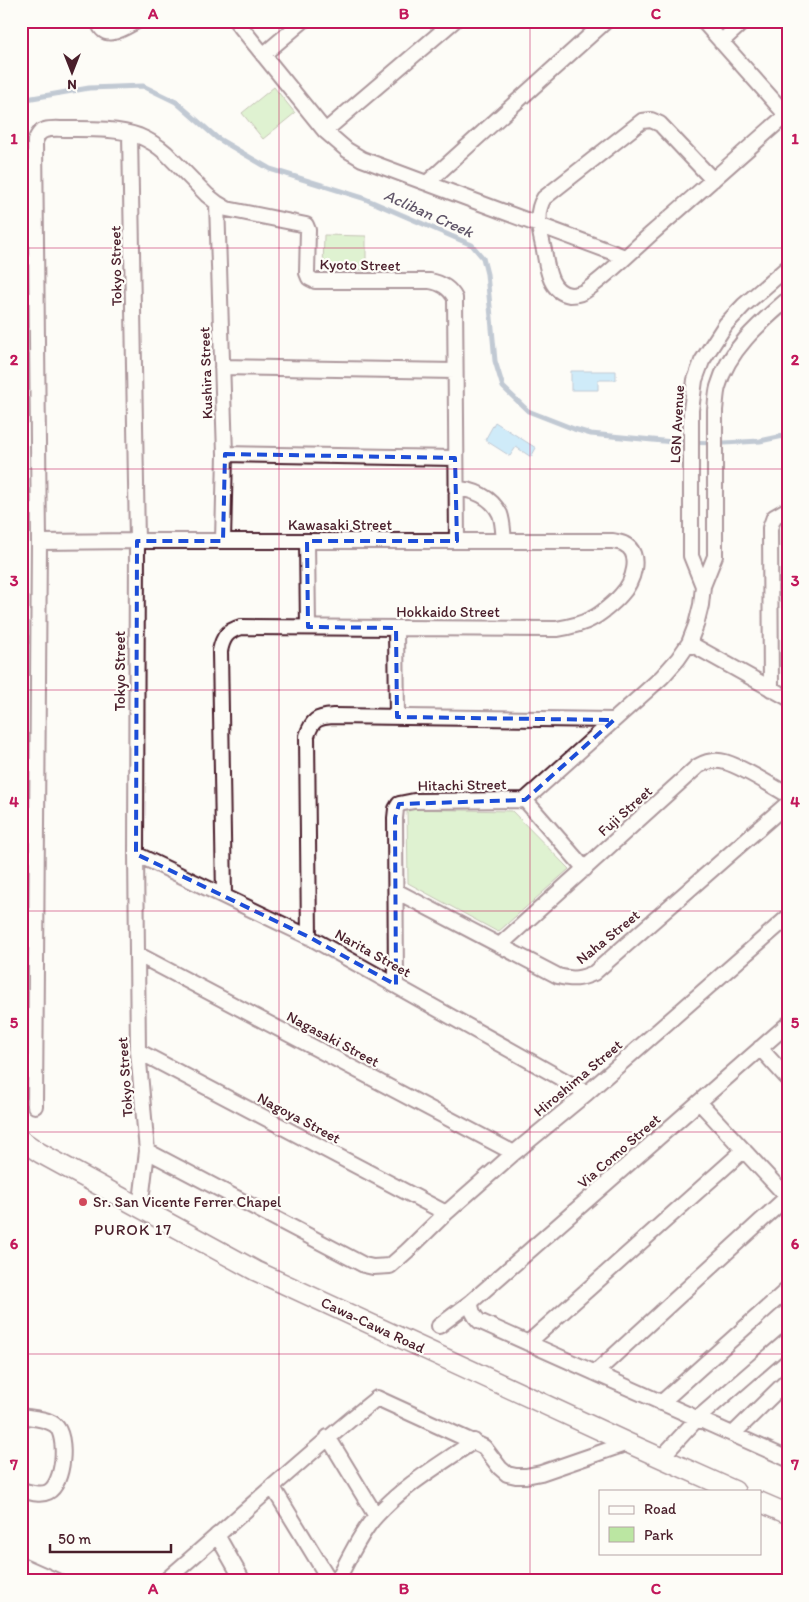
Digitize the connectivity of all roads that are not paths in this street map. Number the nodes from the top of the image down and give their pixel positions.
1 (137, 21) edge
2 (236, 21) edge
3 (303, 21) edge
4 (454, 21) edge
5 (606, 21) edge
6 (703, 21) edge
7 (744, 21) edge
8 (101, 27) edge
9 (721, 42) junction
10 (263, 55) junction
11 (787, 116) edge
12 (325, 131) junction
13 (130, 134) junction
14 (713, 180) junction
15 (427, 183) junction
16 (217, 203) junction
17 (539, 225) junction
18 (625, 257) junction
19 (788, 267) edge
20 (754, 296) junction
21 (788, 299) edge
22 (770, 314) junction
23 (222, 367) junction
24 (455, 370) junction
25 (695, 380) junction
26 (718, 386) junction
27 (225, 454) junction
28 (455, 458) junction
29 (456, 490) junction
30 (788, 509) edge
31 (137, 540) junction
32 (457, 540) junction
33 (222, 541) junction
34 (307, 541) junction
35 (504, 541) junction
36 (38, 542) junction
37 (634, 556) joint
38 (703, 586) junction
39 (308, 627) junction
40 (396, 628) junction
41 (689, 643) junction
42 (771, 689) junction
43 (788, 698) edge
44 (397, 717) junction
45 (614, 720) junction
46 (788, 795) edge
47 (525, 800) junction
48 (788, 803) edge
49 (136, 854) junction
50 (585, 869) junction
51 (396, 891) junction
52 (224, 896) junction
53 (788, 917) edge
54 (309, 937) junction
55 (500, 945) junction
56 (137, 954) junction
57 (396, 985) junction
58 (788, 1024) edge
59 (760, 1048) junction
60 (138, 1051) junction
61 (788, 1079) edge
62 (587, 1093) junction
63 (699, 1102) junction
64 (34, 1106) dead end
65 (21, 1140) edge
66 (744, 1150) junction
67 (147, 1151) junction
68 (514, 1153) junction
69 (787, 1197) edge
70 (139, 1207) junction
71 (446, 1213) junction
72 (788, 1289) edge
73 (471, 1306) junction
74 (439, 1326) dead end
75 (788, 1340) edge
76 (528, 1343) junction
77 (595, 1373) junction
78 (788, 1380) edge
79 (660, 1403) junction
80 (21, 1416) edge
81 (696, 1419) junction
82 (733, 1434) junction
83 (328, 1437) junction
84 (474, 1441) junction
85 (628, 1443) junction
86 (660, 1458) junction
87 (788, 1459) edge
88 (272, 1486) junction
89 (21, 1490) edge
90 (733, 1490) edge
91 (762, 1503) edge
92 (788, 1514) edge
93 (376, 1516) junction
94 (218, 1535) junction
95 (21, 1565) edge
96 (58, 1581) edge
97 (165, 1581) edge
98 (243, 1581) edge
99 (330, 1581) edge
100 (337, 1581) edge

1 - 8 street
2 - 10 street
3 - 10 street
4 - 12 street
5 - 15 street
6 - 9 street
7 - 9 street
9 - 11 street
10 - 12 street
11 - 14 street
12 - 15 street
13 - 16 street, Kyoto Street
13 - 31 street, Tokyo Street
13 - 36 street, Kyoto Street
14 - 17 street
14 - 18 street
15 - 17 street
16 - 23 street, Kushira Street
16 - 24 street, Kyoto Street
17 - 18 street
17 - 18 street
19 - 20 street, LGN Avenue
20 - 22 street
20 - 25 street, LGN Avenue
21 - 22 street
22 - 26 street
23 - 24 street
23 - 27 street, Kushira Street
24 - 28 street, Kyoto Street
25 - 26 street
25 - 38 street, LGN Avenue
26 - 38 street
27 - 28 street
27 - 33 street, Kushira Street
28 - 29 street, Kyoto Street
29 - 32 street, Kyoto Street
29 - 35 street
30 - 42 street
31 - 33 street, Kawasaki Street
31 - 36 street, Kawasaki Street
31 - 49 street, Tokyo Street
32 - 34 street, Kawasaki Street
32 - 35 street, Kawasaki Street
33 - 34 street, Kawasaki Street
34 - 39 street
35 - 37 street, Kawasaki Street
36 - 64 street
37 - 40 street, Hokkaido Street
38 - 41 street
39 - 40 street, Hokkaido Street
39 - 52 street, Hokkaido Street
40 - 44 street
41 - 42 street
41 - 45 street
42 - 43 street
44 - 45 street
44 - 54 street
45 - 47 street
46 - 50 street, Fuji Street
47 - 50 street, Hitachi Street
47 - 51 street, Hitachi Street
48 - 55 street, Naha Street
49 - 52 street, Narita Street
49 - 56 street, Tokyo Street
50 - 55 street, Fuji Street
51 - 55 street, Naha Street
51 - 57 street, Hitachi Street
52 - 54 street, Narita Street
53 - 62 street, Hiroshima Street
54 - 57 street, Narita Street
56 - 60 street, Tokyo Street
56 - 68 street, Nagasaki Street
57 - 62 street, Narita Street
58 - 59 street, Via Como Street
59 - 61 street
59 - 63 street, Via Como Street
60 - 67 street, Tokyo Street
60 - 71 street, Nagoya Street
62 - 68 street, Hiroshima Street
63 - 66 street
63 - 73 street, Via Como Street
65 - 70 street, Cawa-Cawa Road
66 - 69 street
66 - 76 street
67 - 70 street, Tokyo Street
67 - 71 street, Hiroshima Street
68 - 71 street, Hiroshima Street
69 - 77 street
70 - 85 street, Cawa-Cawa Road
72 - 79 street
73 - 74 street, Via Como Street
73 - 76 street
75 - 81 street
76 - 77 street
77 - 79 street
78 - 82 street
79 - 81 street
80 - 89 street
81 - 82 street
81 - 86 street
82 - 87 street
83 - 84 street
83 - 88 street
83 - 93 street
84 - 85 street
84 - 93 street
85 - 86 street, Cawa-Cawa Road
86 - 90 street, Cawa-Cawa Road
88 - 94 street
88 - 99 street
91 - 92 street
93 - 100 street
94 - 97 street
94 - 98 street
95 - 96 street

